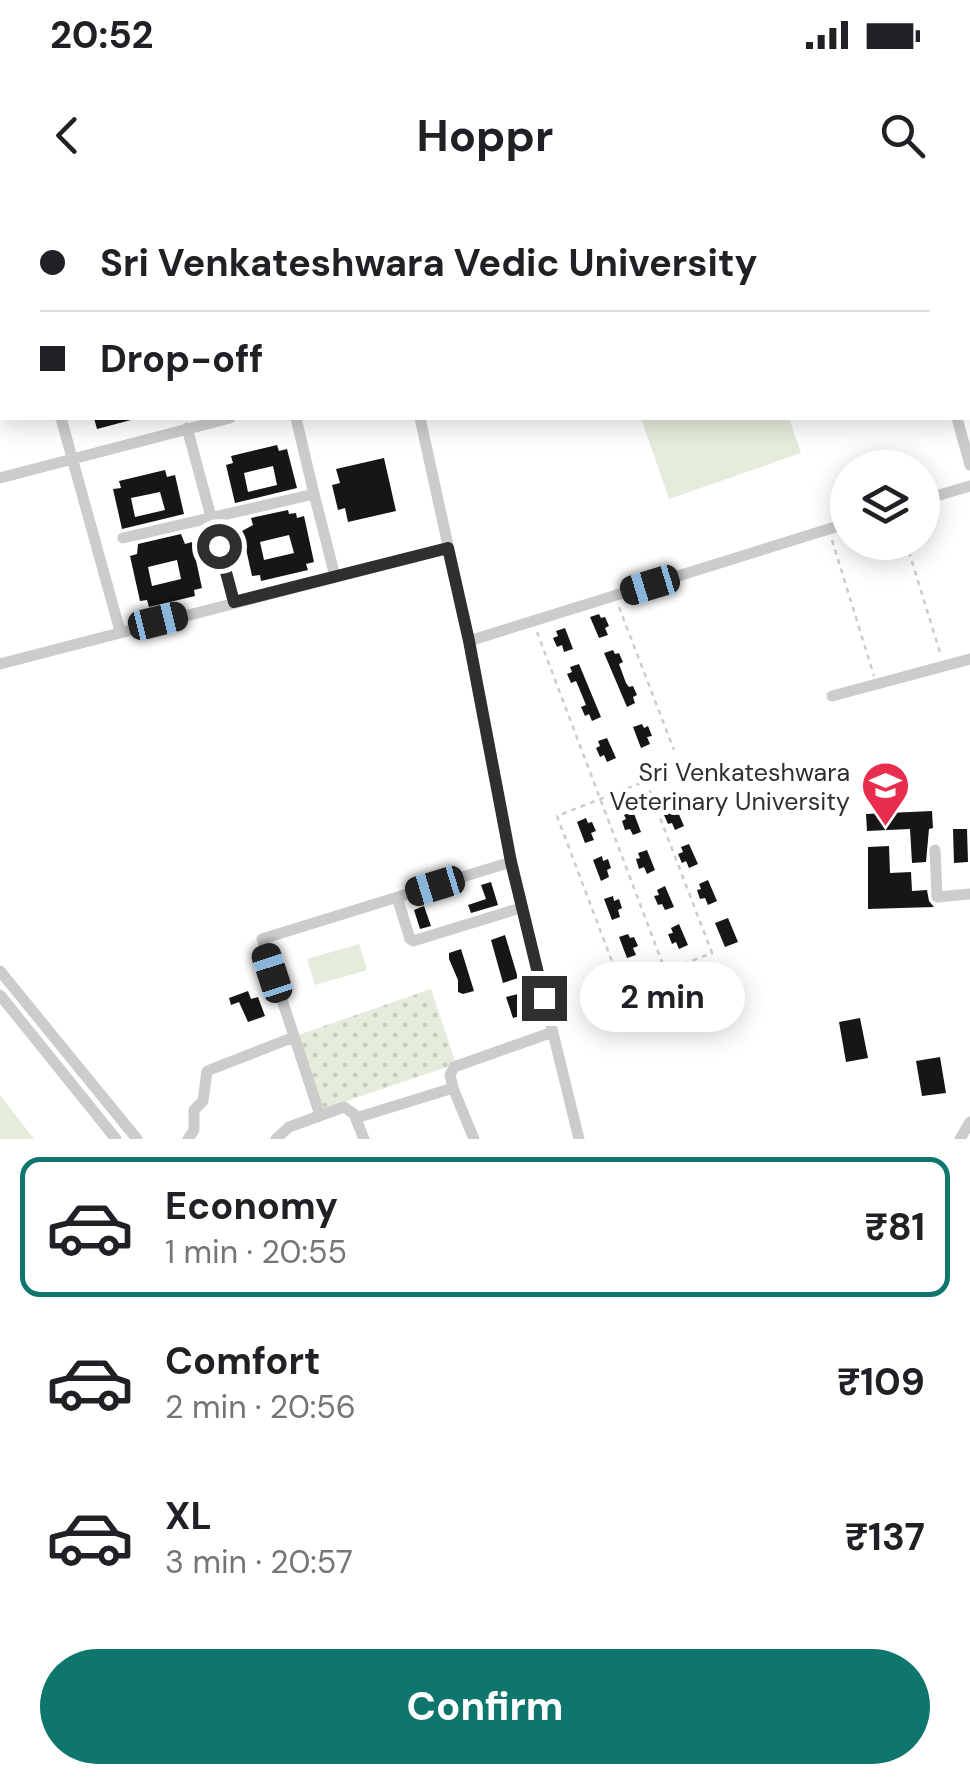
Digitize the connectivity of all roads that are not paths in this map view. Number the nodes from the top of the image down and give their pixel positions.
1 (62, 420) edge
2 (221, 420) edge
3 (297, 420) edge
4 (420, 420) edge
5 (958, 420) edge
6 (187, 428) junction
7 (72, 458) junction
8 (970, 464) edge
9 (0, 478) edge
10 (970, 486) edge
11 (314, 494) junction
12 (940, 495) edge
13 (212, 518) junction
14 (830, 529) edge
15 (124, 538) dead end
16 (448, 548) junction
17 (335, 576) junction
18 (234, 602) junction
19 (120, 631) junction
20 (469, 641) junction
21 (970, 659) edge
22 (0, 664) edge
23 (832, 696) dead end
24 (935, 850) dead end
25 (511, 862) junction
26 (970, 894) edge
27 (397, 897) junction
28 (514, 910) dead end
29 (0, 972) edge
30 (0, 995) edge
31 (552, 1032) junction
32 (294, 1037) junction
33 (454, 1088) junction
34 (320, 1115) junction
35 (356, 1118) junction
36 (970, 1122) edge
37 (116, 1139) edge
38 (138, 1139) edge
39 (188, 1139) edge
40 (276, 1139) edge
41 (364, 1139) edge
42 (474, 1139) edge
43 (578, 1139) edge
44 (960, 1139) edge

1 - 7 street
2 - 6 street
3 - 11 street
4 - 16 street
5 - 8 street
6 - 7 street
6 - 13 street
7 - 9 street
7 - 19 street
10 - 12 street
11 - 13 street
11 - 17 street
13 - 15 street
13 - 18 street
14 - 20 street
16 - 17 street
16 - 20 street
17 - 18 street
18 - 19 street
19 - 22 street
20 - 25 street
21 - 23 street
24 - 26 street
25 - 27 street
25 - 31 street
27 - 28 street
27 - 32 street
29 - 38 street
30 - 37 street
31 - 33 street
31 - 43 street
32 - 34 street
32 - 39 street
33 - 35 street
33 - 42 street
34 - 35 street
34 - 40 street
35 - 41 street
36 - 44 street

